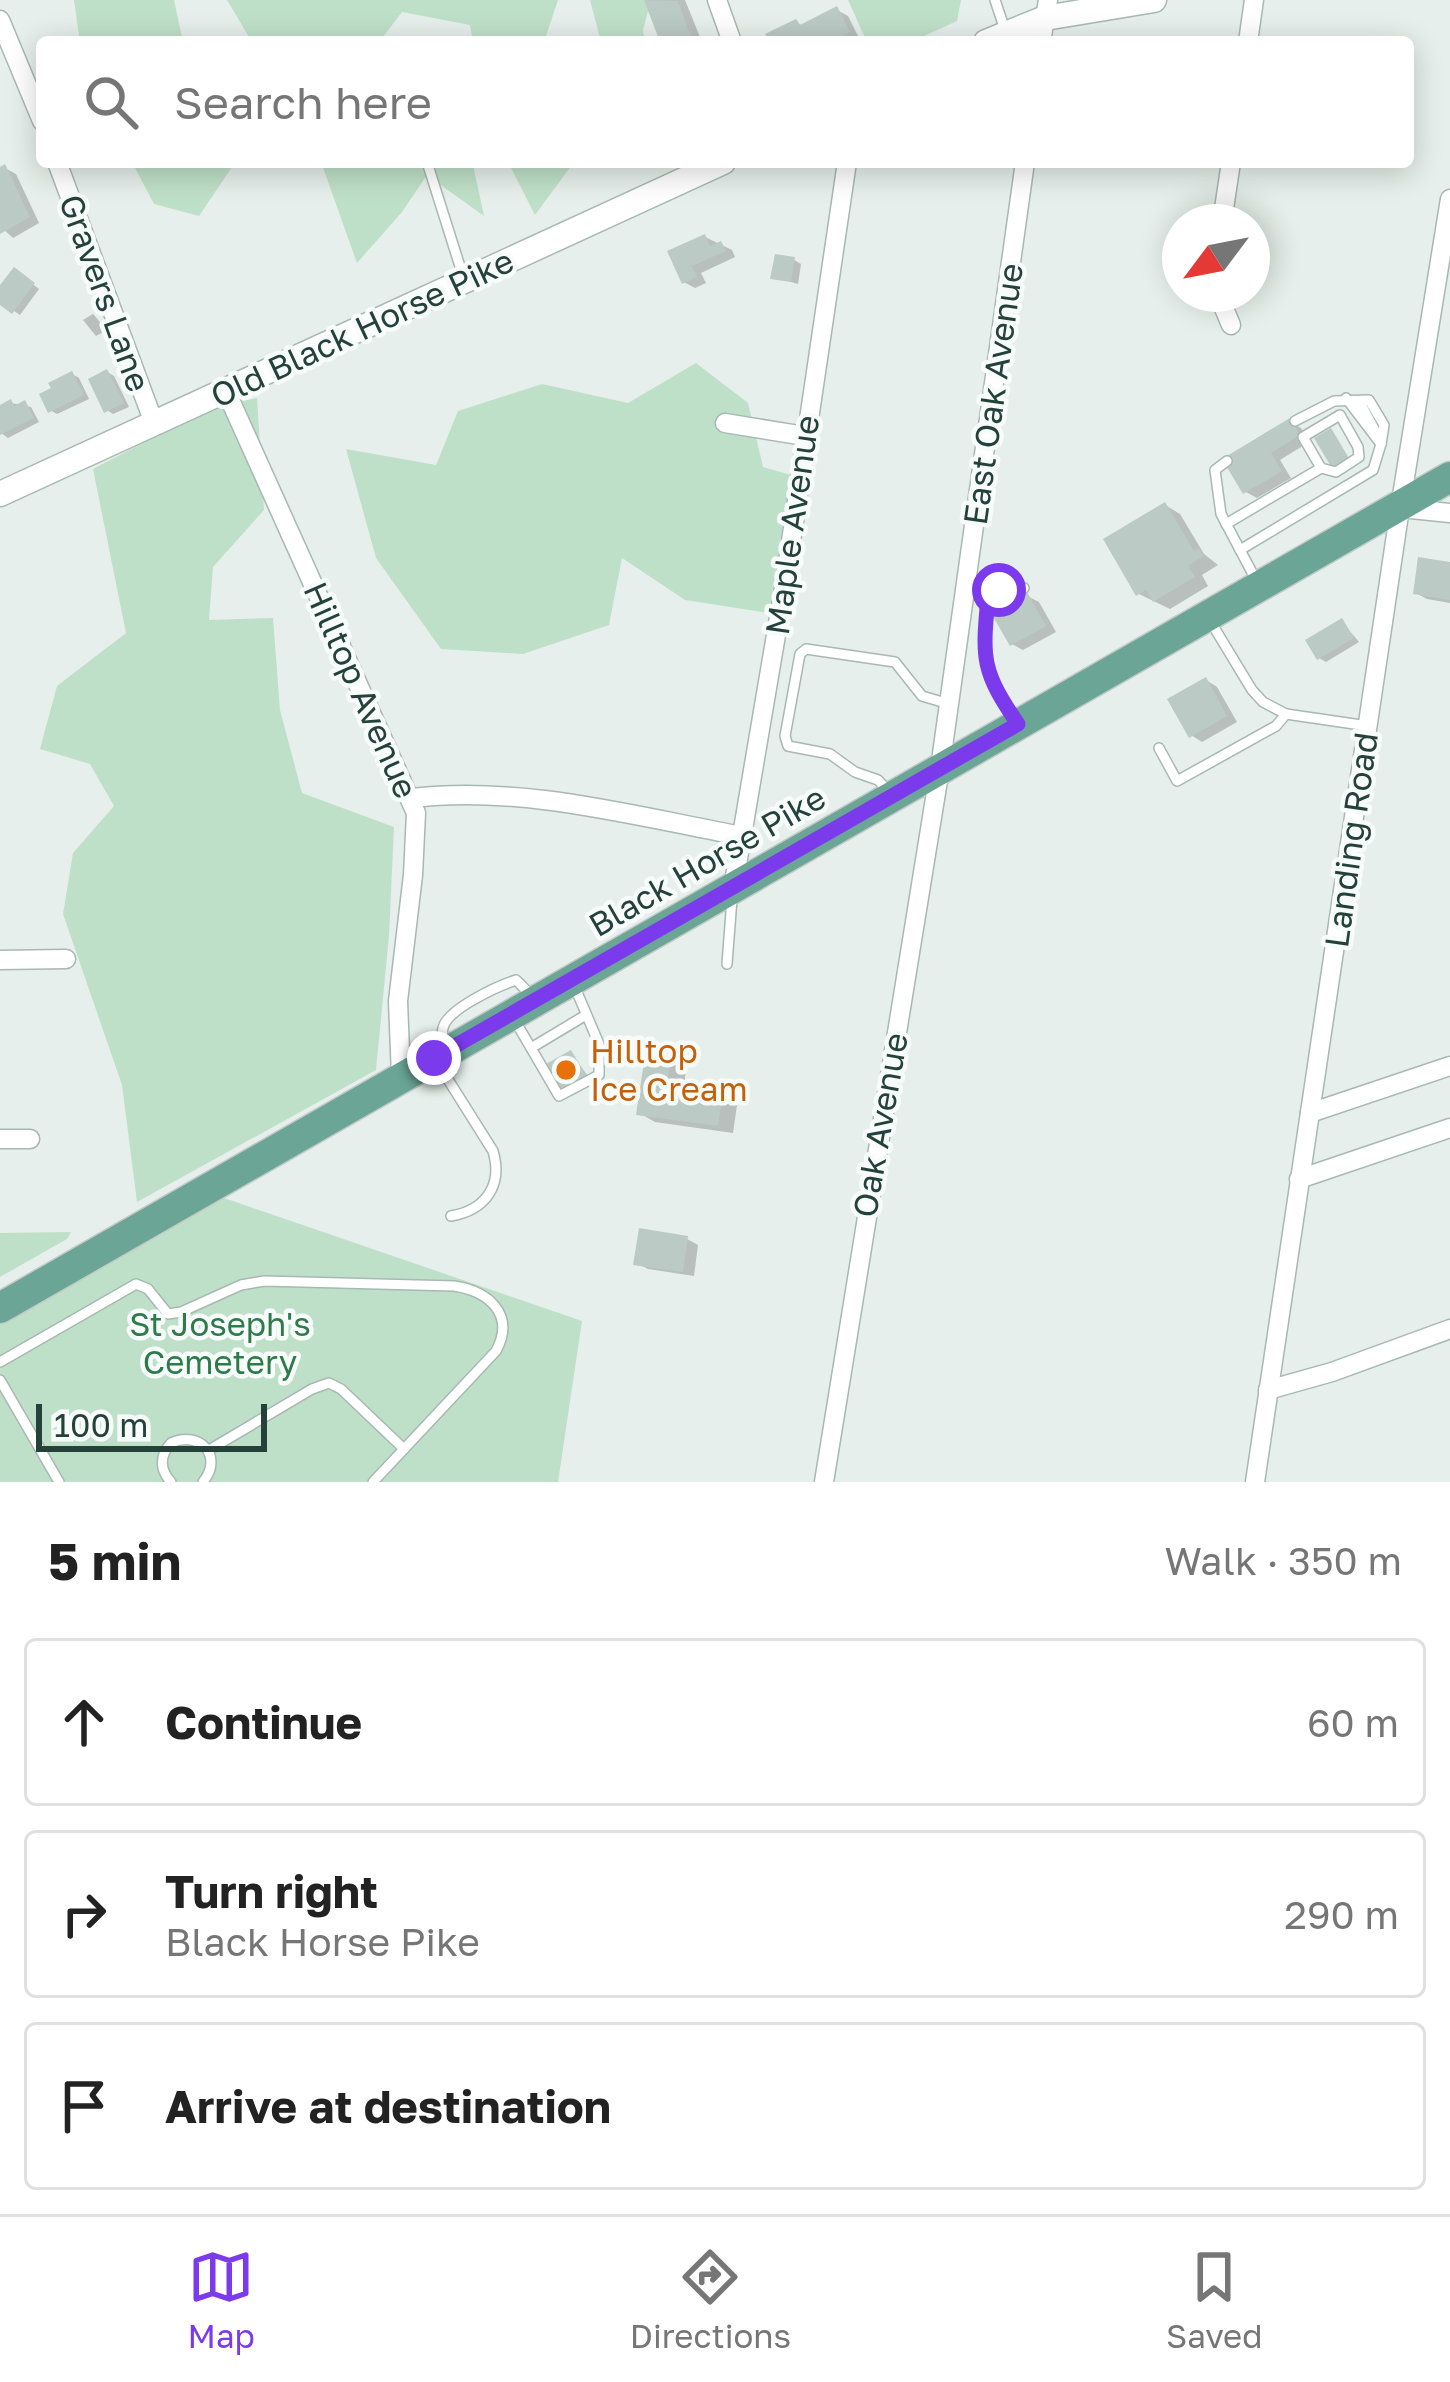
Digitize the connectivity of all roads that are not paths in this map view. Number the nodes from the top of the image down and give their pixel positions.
1 (718, 0) edge
2 (994, 0) edge
3 (1154, 0) edge
4 (1254, 0) edge
5 (0, 20) edge
6 (1045, 20) edge
7 (730, 36) edge
8 (996, 36) edge
9 (1001, 36) edge
10 (1249, 36) edge
11 (36, 107) edge
12 (59, 168) edge
13 (429, 168) edge
14 (710, 168) edge
15 (846, 168) edge
16 (1024, 168) edge
17 (1230, 168) edge
18 (1450, 199) edge
19 (1225, 204) edge
20 (465, 281) junction
21 (1225, 312) edge
22 (1231, 326) dead end
23 (226, 391) junction
24 (1294, 421) dead end
25 (725, 423) dead end
26 (154, 424) junction
27 (805, 436) junction
28 (1303, 437) junction
29 (1288, 446) dead end
30 (1321, 459) junction
31 (1227, 461) dead end
32 (1450, 477) edge
33 (0, 494) edge
34 (1400, 508) junction
35 (1450, 513) edge
36 (1226, 524) junction
37 (1240, 550) junction
38 (1259, 585) junction
39 (1024, 588) dead end
40 (1207, 614) junction
41 (949, 704) junction
42 (1286, 714) junction
43 (1018, 724) junction
44 (1368, 727) junction
45 (1159, 748) dead end
46 (940, 768) junction
47 (893, 796) junction
48 (412, 798) junction
49 (742, 836) junction
50 (733, 888) junction
51 (66, 958) dead end
52 (0, 960) edge
53 (727, 964) dead end
54 (572, 980) junction
55 (523, 1007) junction
56 (586, 1015) junction
57 (531, 1048) junction
58 (441, 1054) junction
59 (1450, 1066) edge
60 (401, 1077) junction
61 (1310, 1112) junction
62 (1450, 1128) edge
63 (0, 1139) edge
64 (30, 1139) dead end
65 (1299, 1179) junction
66 (451, 1216) dead end
67 (0, 1308) edge
68 (1450, 1329) edge
69 (0, 1362) edge
70 (0, 1380) edge
71 (1268, 1390) junction
72 (404, 1449) junction
73 (209, 1450) junction
74 (168, 1479) edge
75 (59, 1482) edge
76 (153, 1482) edge
77 (203, 1482) edge
78 (373, 1482) edge
79 (824, 1482) edge
80 (1255, 1482) edge

1 - 7 street
2 - 8 lane
3 - 6 street
4 - 10 street
5 - 11 street
6 - 9 street
12 - 26 street, Gravers Lane
13 - 20 lane
14 - 20 street, Old Black Horse Pike
15 - 27 street, Maple Avenue
16 - 41 street, East Oak Avenue
17 - 19 street
18 - 34 street, Landing Road
20 - 23 street, Old Black Horse Pike
21 - 22 street
23 - 26 street, Old Black Horse Pike
23 - 48 street, Hilltop Avenue
24 - 37 lane
25 - 27 street
26 - 33 street, Old Black Horse Pike
27 - 49 street, Maple Avenue
28 - 29 lane
28 - 30 lane
28 - 30 lane
30 - 36 lane
31 - 36 lane
32 - 34 main road, Black Horse Pike
34 - 35 street
34 - 38 main road, Black Horse Pike
34 - 44 street, Landing Road
36 - 37 lane
37 - 38 lane
38 - 40 main road, Black Horse Pike
39 - 43 lane
40 - 42 lane
40 - 43 main road, Black Horse Pike
41 - 46 street, East Oak Avenue
41 - 47 lane
42 - 44 lane
42 - 45 lane
43 - 46 main road, Black Horse Pike
44 - 61 street, Landing Road
46 - 47 main road, Black Horse Pike
46 - 79 street, Oak Avenue
47 - 50 main road, Black Horse Pike
48 - 49 street
48 - 60 street, Hilltop Avenue
49 - 50 street, Maple Avenue
50 - 53 lane
50 - 54 main road, Black Horse Pike
51 - 52 street
54 - 55 main road, Black Horse Pike
54 - 56 lane
55 - 57 lane
55 - 58 main road, Black Horse Pike
56 - 57 lane
56 - 57 lane
58 - 60 main road, Black Horse Pike
58 - 66 lane
59 - 61 street
60 - 67 main road, Black Horse Pike
61 - 65 street, Landing Road
62 - 65 street
63 - 64 street
65 - 71 street, Landing Road
68 - 71 street
69 - 72 lane
70 - 75 lane
71 - 80 street, Landing Road
72 - 73 lane
72 - 78 lane
73 - 74 lane
73 - 77 lane
74 - 76 lane

